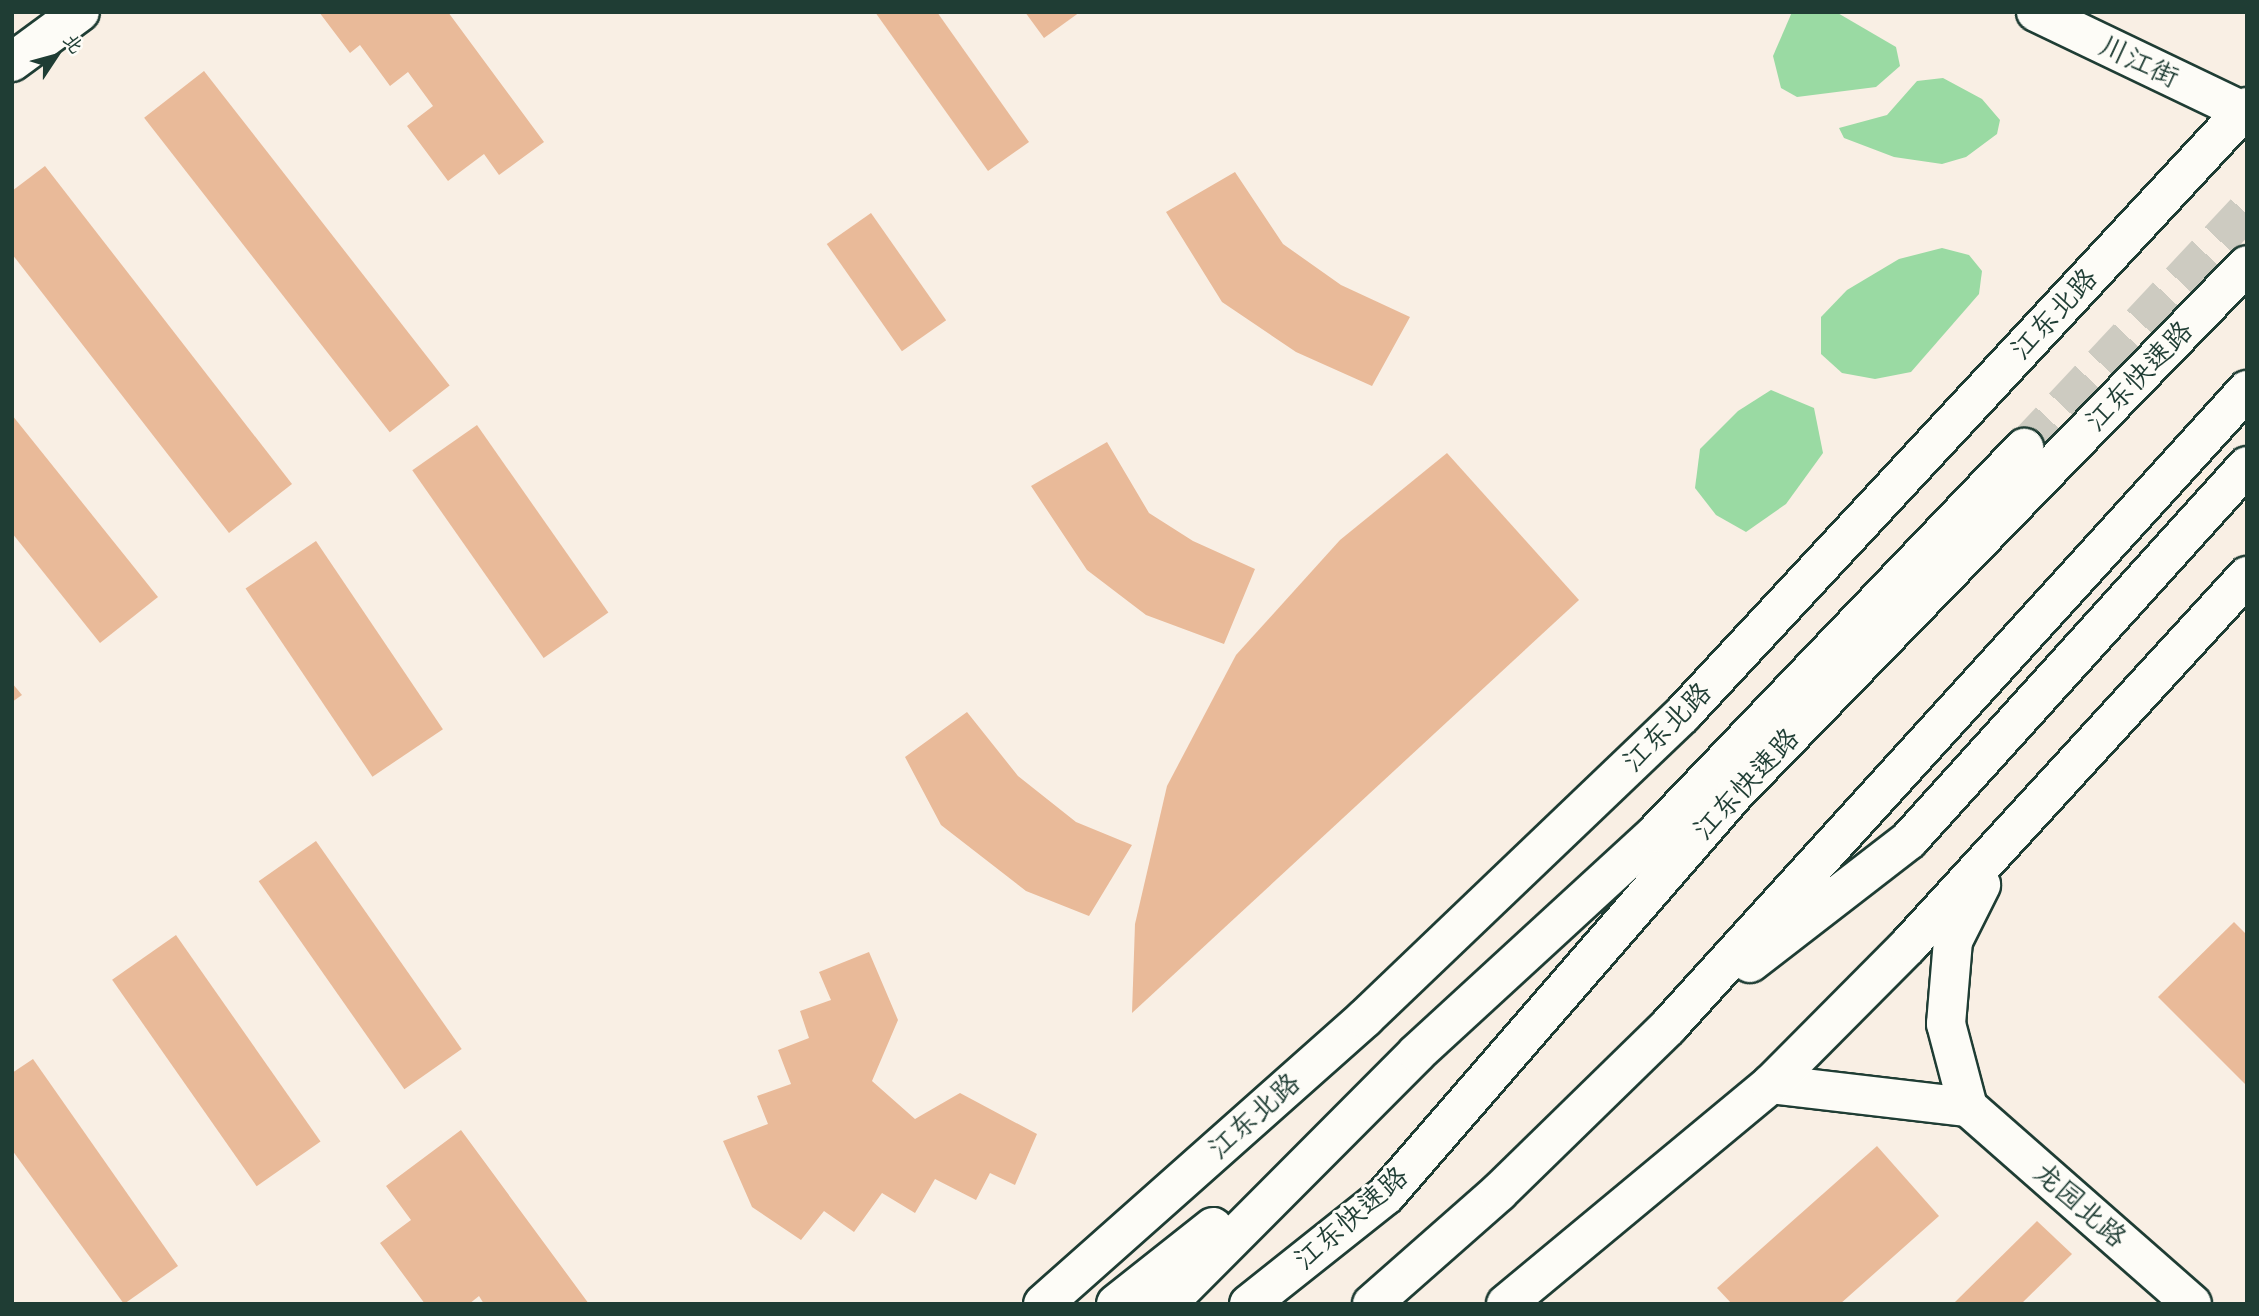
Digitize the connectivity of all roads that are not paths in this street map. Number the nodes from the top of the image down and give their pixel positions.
1 (80, 12) edge
2 (2036, 12) edge
3 (12, 62) edge
4 (2245, 109) edge
5 (2247, 265) edge
6 (2247, 390) edge
7 (2024, 448) tunnel mouth
8 (2247, 466) edge
9 (2247, 576) edge
10 (2006, 835) junction
11 (1668, 1027) junction
12 (1417, 1052) junction
13 (1771, 1084) junction
14 (1968, 1107) junction
15 (1043, 1304) edge
16 (1116, 1304) edge
17 (1167, 1304) edge
18 (1249, 1304) edge
19 (1372, 1304) edge
20 (1506, 1304) edge
21 (2192, 1304) edge

1 - 3 main road
2 - 4 main road, 川江街
4 - 15 main road, 江东北路
5 - 18 main road, 江东快速路
6 - 11 main road
7 - 12 main road
8 - 11 main road
9 - 10 main road
10 - 13 main road
10 - 14 main road
11 - 19 main road
12 - 16 main road
12 - 17 main road
13 - 14 main road
13 - 20 main road
14 - 21 main road, 龙园北路

